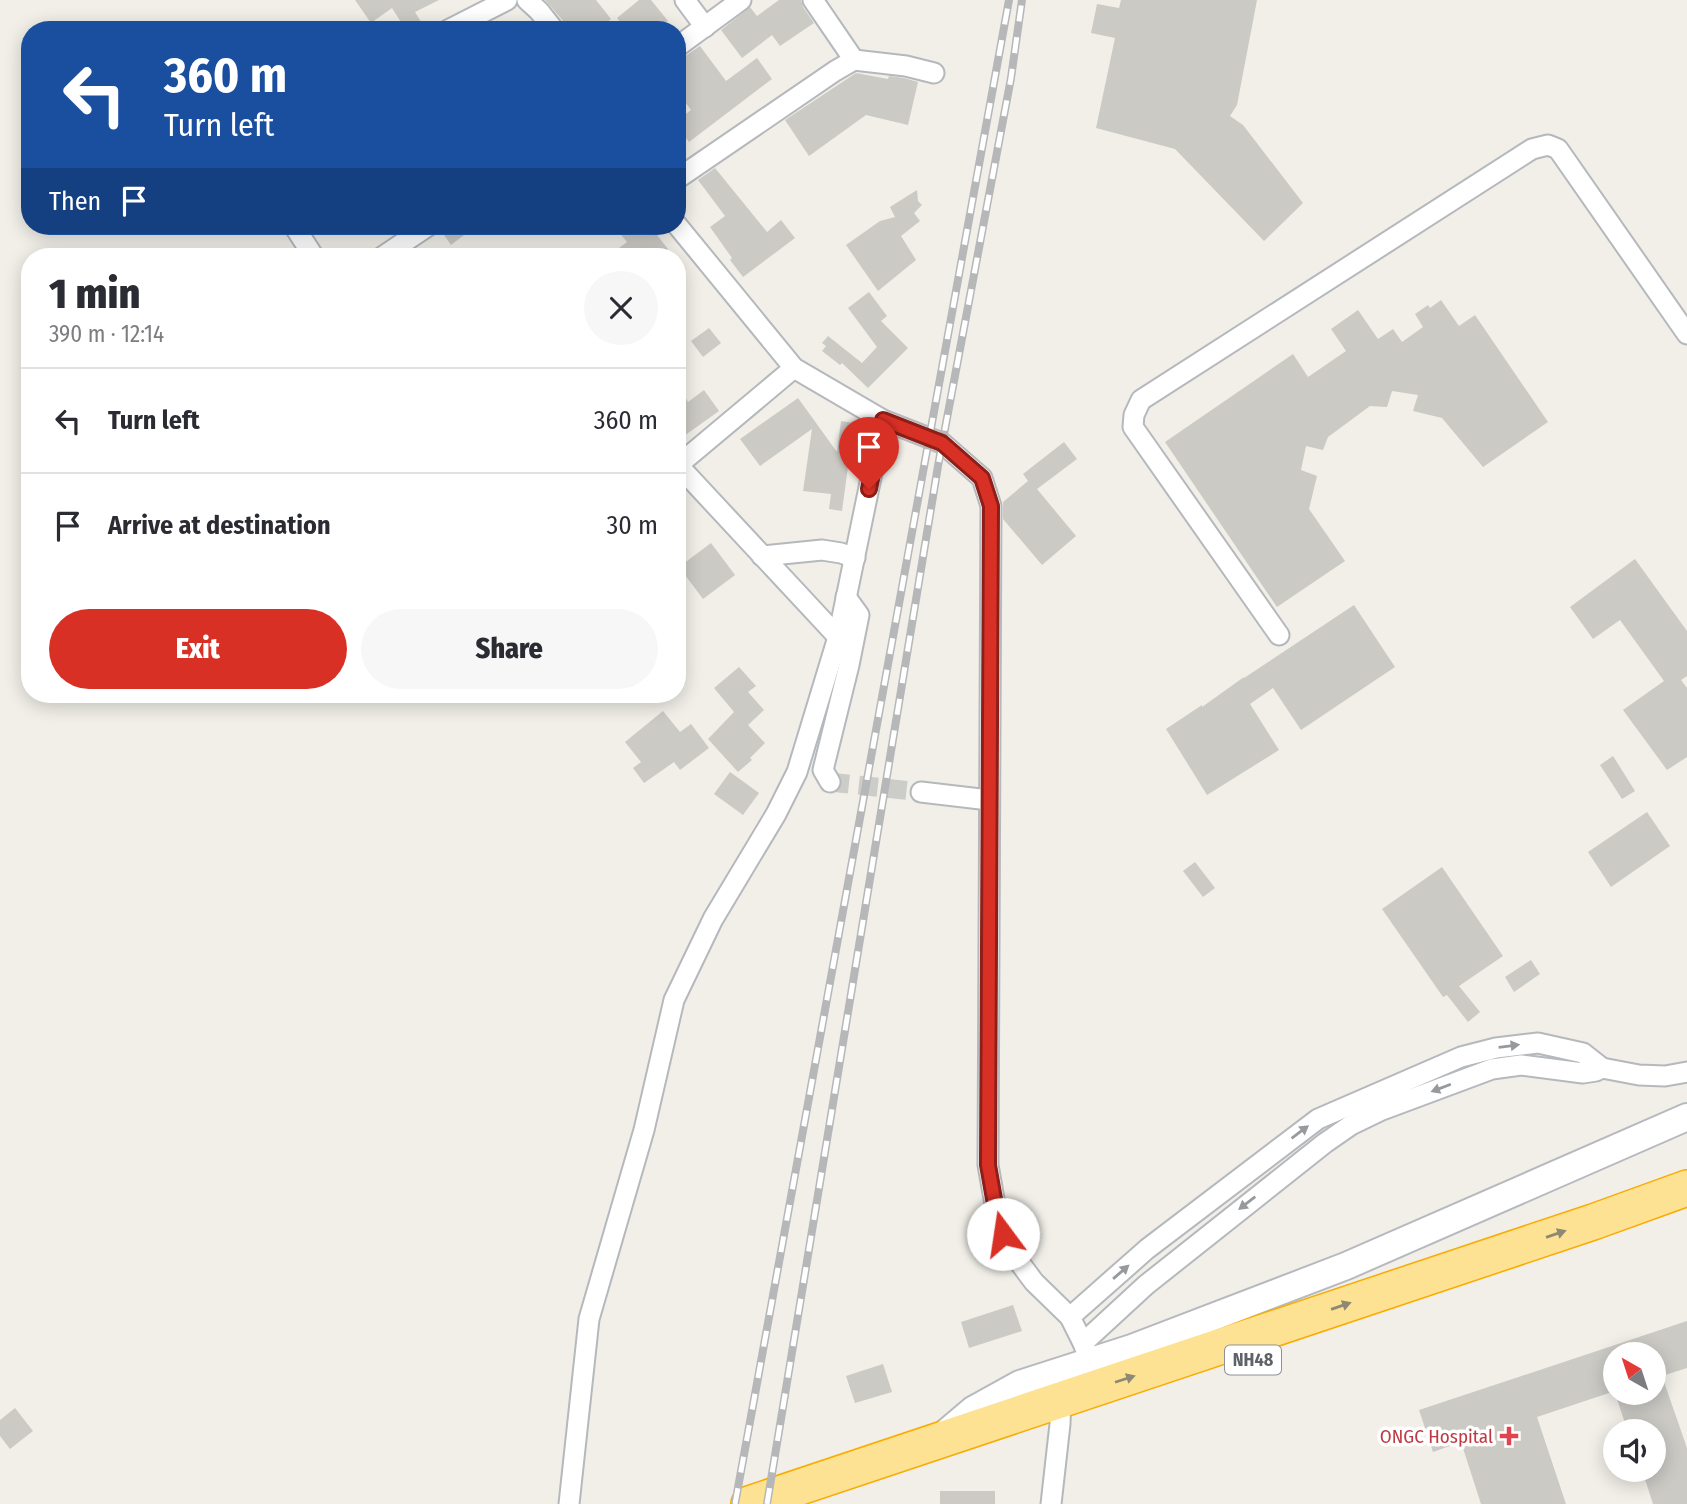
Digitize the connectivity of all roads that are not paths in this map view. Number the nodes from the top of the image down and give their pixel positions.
1 (507, 0) edge
2 (527, 0) edge
3 (685, 0) edge
4 (741, 0) edge
5 (813, 0) edge
6 (466, 21) edge
7 (547, 21) edge
8 (705, 27) junction
9 (686, 41) edge
10 (854, 60) junction
11 (934, 74) dead end
12 (686, 173) edge
13 (415, 235) edge
14 (685, 235) edge
15 (396, 248) edge
16 (1687, 334) edge
17 (794, 368) junction
18 (883, 420) junction
19 (686, 459) edge
20 (686, 475) edge
21 (762, 556) junction
22 (855, 558) junction
23 (846, 597) junction
24 (1279, 635) dead end
25 (838, 637) junction
26 (830, 782) dead end
27 (921, 792) tunnel mouth
28 (989, 800) junction
29 (1602, 1068) junction
30 (1687, 1072) edge
31 (1687, 1117) edge
32 (1687, 1188) edge
33 (1687, 1213) edge
34 (1070, 1317) junction
35 (1172, 1348) junction
36 (1086, 1352) junction
37 (1061, 1398) junction
38 (569, 1504) edge
39 (749, 1504) edge
40 (818, 1504) edge
41 (1051, 1504) edge

1 - 6 street
2 - 7 street
3 - 8 street
4 - 8 street
5 - 10 street
8 - 9 street
10 - 11 street
10 - 12 street
13 - 15 street
14 - 17 street
16 - 24 street
17 - 18 street
17 - 19 street
18 - 22 street
18 - 28 street
20 - 21 street
21 - 22 street
21 - 25 street
22 - 23 street
23 - 25 street
23 - 26 street
25 - 38 street
27 - 28 street
28 - 34 street
29 - 30 street
34 -> 29 street
29 -> 36 street
31 - 35 street
35 -> 32 highway, NH48
33 - 37 highway, NH48
34 - 36 street
35 - 36 street
37 -> 35 highway, NH48
36 - 37 street
37 - 39 highway, NH48
37 - 40 highway, NH48
37 - 41 street

